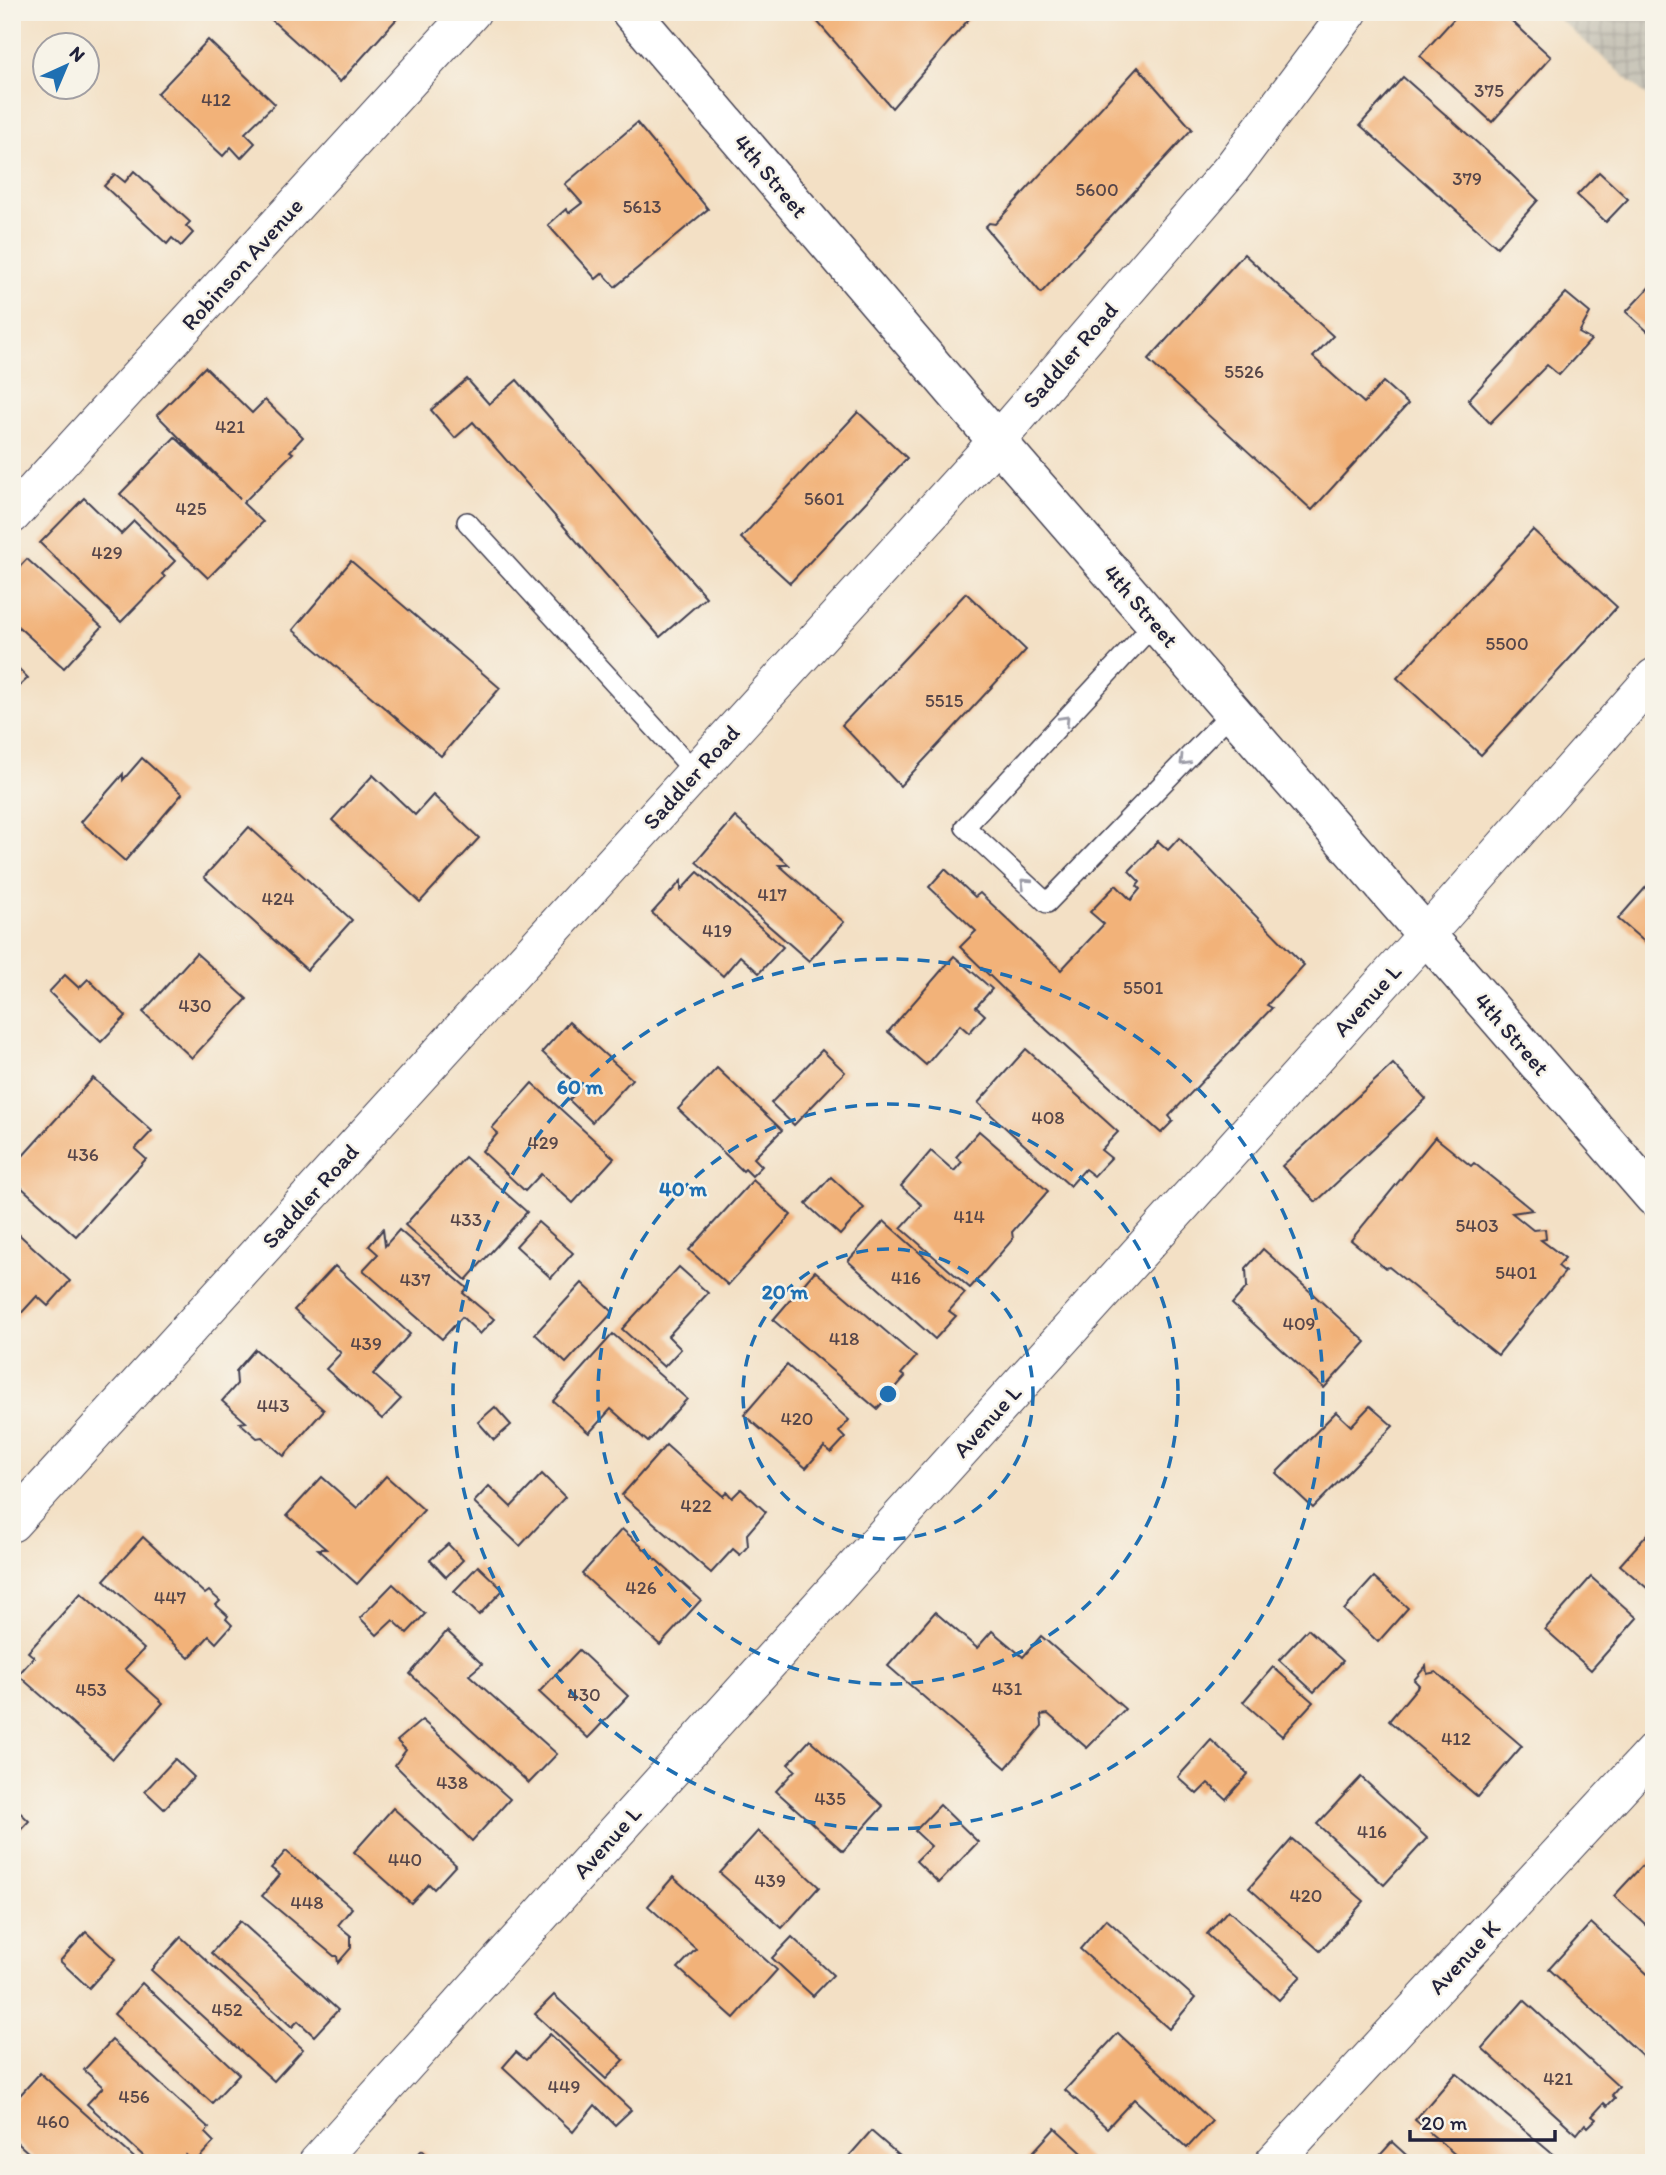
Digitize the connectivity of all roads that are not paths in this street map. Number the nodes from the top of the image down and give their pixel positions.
1 (472, 12) edge
2 (631, 12) edge
3 (1349, 12) edge
4 (997, 441) junction
5 (12, 515) edge
6 (467, 522) dead end
7 (1156, 623) junction
8 (1654, 677) edge
9 (1232, 712) junction
10 (695, 772) junction
11 (1426, 935) junction
12 (1654, 1197) edge
13 (12, 1523) edge
14 (1654, 1751) edge
15 (317, 2163) edge
16 (1273, 2163) edge

1 - 5 street, Robinson Avenue
2 - 4 main road, 4th Street
3 - 4 street, Saddler Road
4 - 7 main road, 4th Street
4 - 10 street, Saddler Road
6 - 10 lane
7 - 9 main road, 4th Street
9 -> 7 lane
8 - 11 street, Avenue L
9 - 11 main road, 4th Street
10 - 13 street, Saddler Road
11 - 12 main road, 4th Street
11 - 15 street, Avenue L
14 - 16 street, Avenue K

